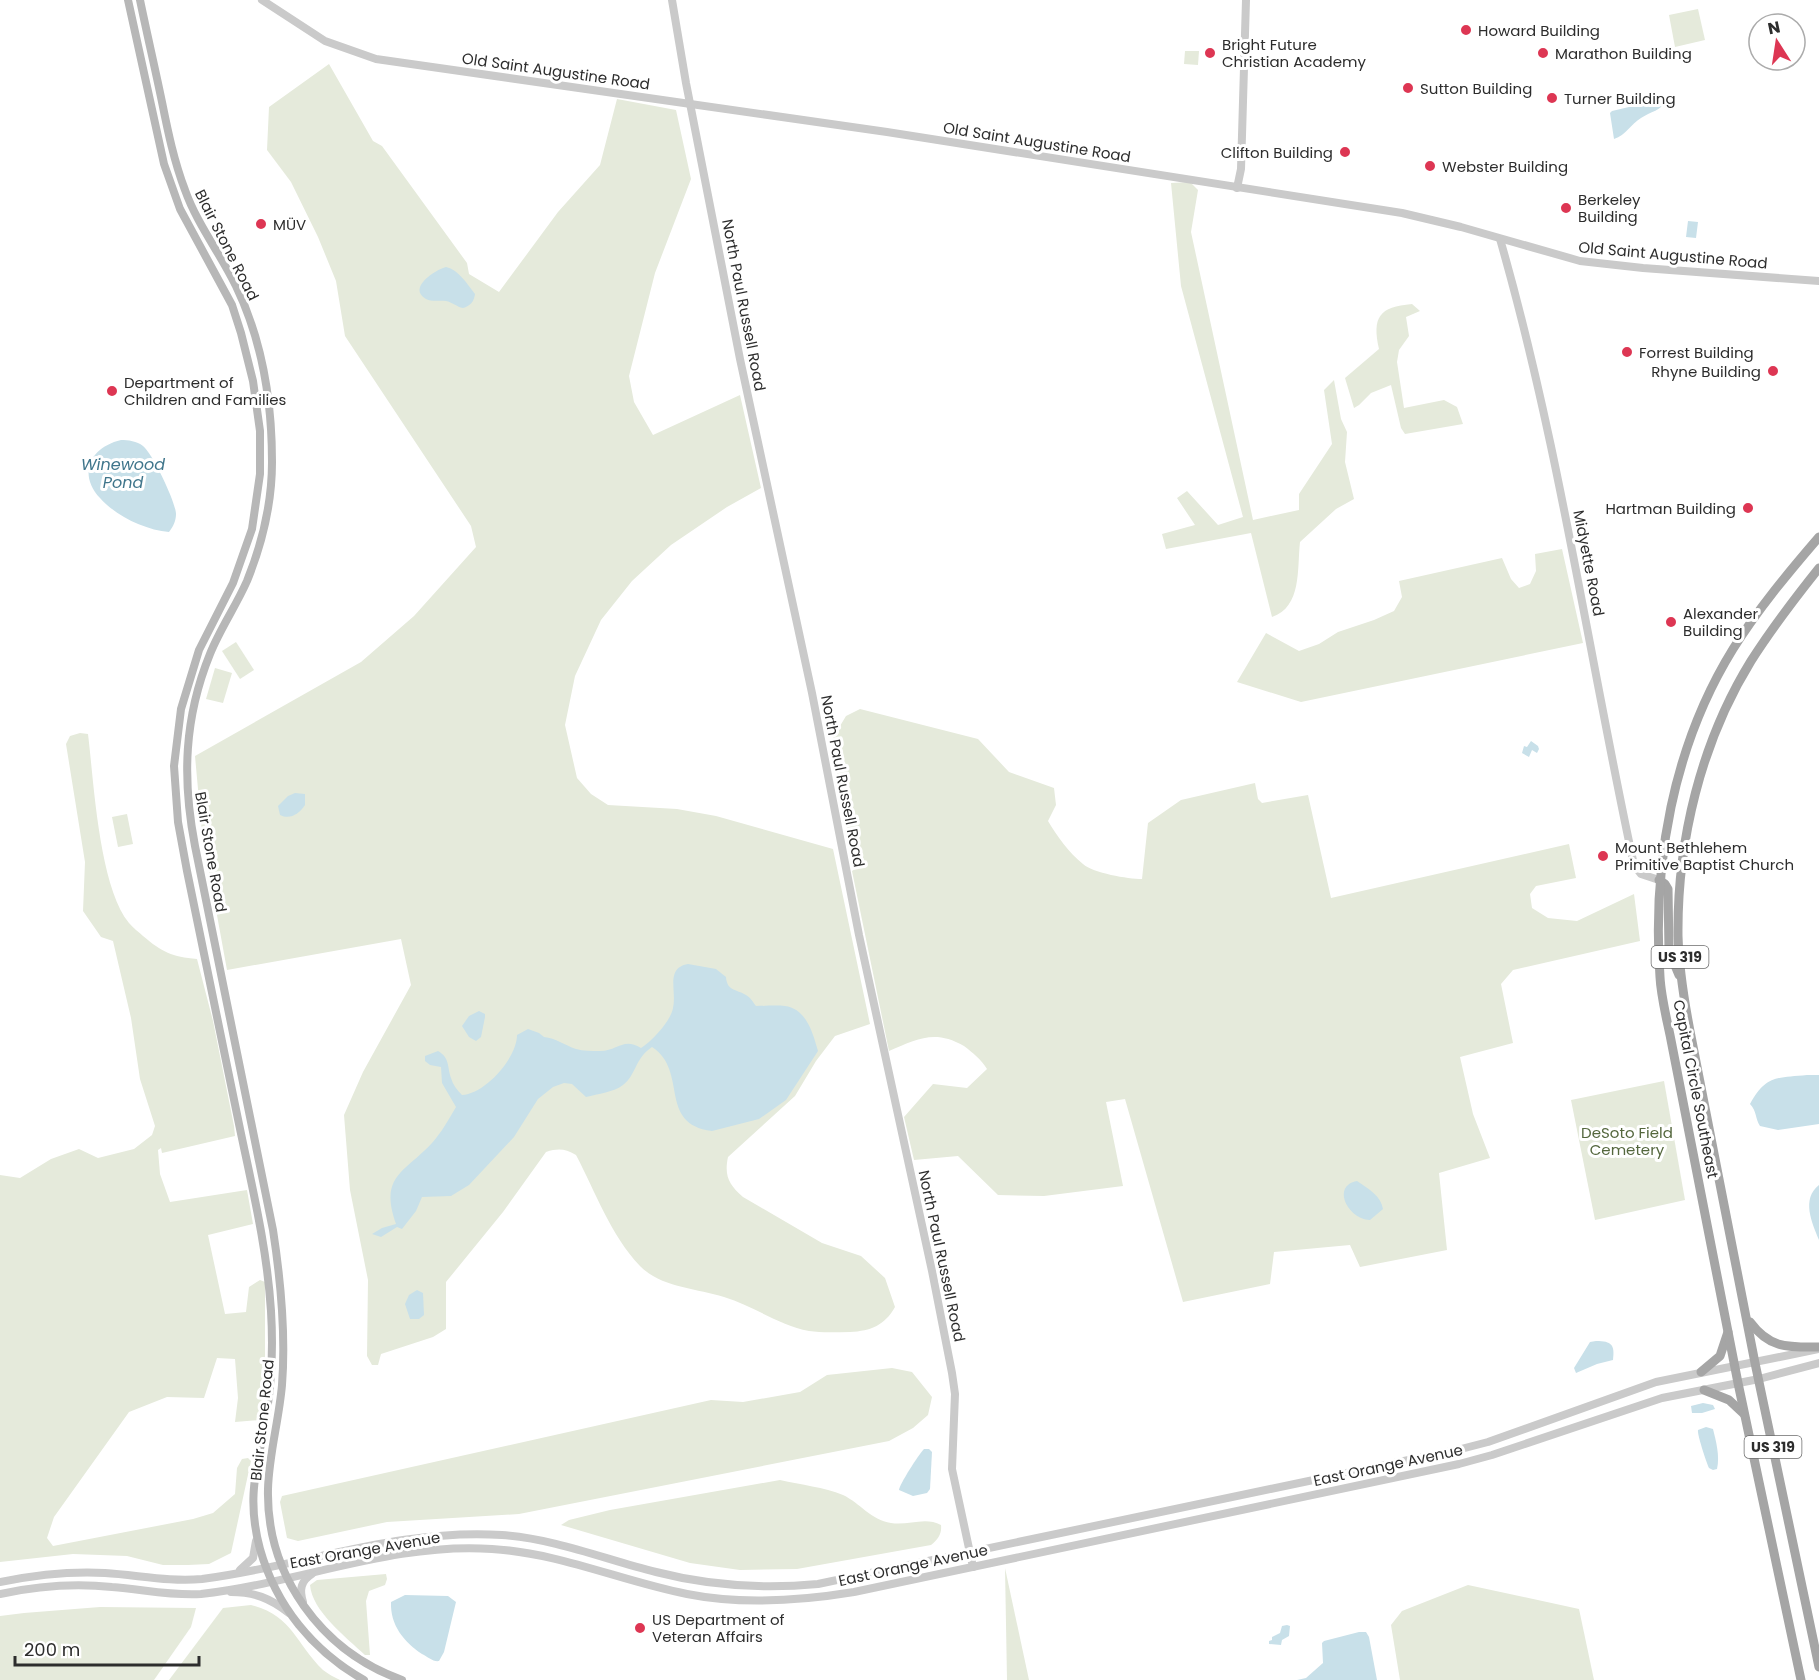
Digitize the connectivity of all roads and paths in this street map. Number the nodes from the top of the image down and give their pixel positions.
1 (128, 0) edge
2 (262, 0) edge
3 (672, 0) edge
4 (1246, 0) edge
5 (141, 4) edge
6 (130, 11) junction
7 (160, 92) junction
8 (148, 95) junction
9 (690, 104) junction
10 (1237, 188) junction
11 (190, 204) junction
12 (180, 208) junction
13 (1500, 238) junction
14 (1819, 281) edge
15 (252, 328) junction
16 (241, 331) junction
17 (272, 430) junction
18 (260, 431) junction
19 (252, 529) junction
20 (263, 532) junction
21 (1819, 537) edge
22 (1819, 568) edge
23 (199, 650) junction
24 (210, 654) junction
25 (1659, 880) junction
26 (1681, 980) junction
27 (1747, 1318) junction
28 (1729, 1330) junction
29 (1819, 1348) edge
30 (1755, 1363) junction
31 (1819, 1363) edge
32 (1736, 1365) junction
33 (1701, 1372) junction
34 (1759, 1378) junction
35 (1738, 1383) junction
36 (1704, 1390) junction
37 (1745, 1415) junction
38 (1231, 1498) junction
39 (1234, 1511) junction
40 (256, 1530) junction
41 (970, 1553) junction
42 (280, 1564) junction
43 (266, 1566) junction
44 (973, 1567) junction
45 (318, 1571) junction
46 (236, 1573) junction
47 (672, 1576) junction
48 (286, 1578) junction
49 (271, 1581) junction
50 (0, 1582) edge
51 (668, 1590) junction
52 (211, 1592) junction
53 (0, 1594) edge
54 (307, 1611) junction
55 (290, 1614) junction
56 (1819, 1667) edge
57 (364, 1680) edge
58 (402, 1680) edge
59 (1801, 1680) edge

1 - 6 main road, Blair Stone Road
2 - 9 street, Old Saint Augustine Road
3 - 9 street, North Paul Russell Road
4 - 10 street
5 - 6 main road
5 - 7 main road, Blair Stone Road
6 - 8 main road, Blair Stone Road
7 - 8 main road
7 - 11 main road, Blair Stone Road
8 - 12 main road, Blair Stone Road
9 - 10 street, Old Saint Augustine Road
9 - 41 street, North Paul Russell Road
10 - 13 street, Old Saint Augustine Road
11 - 12 main road
11 - 15 main road, Blair Stone Road
12 - 16 main road, Blair Stone Road
13 - 14 street, Old Saint Augustine Road
13 - 25 street, Midyette Road
15 - 16 main road
15 - 17 main road, Blair Stone Road
16 - 18 main road, Blair Stone Road
17 - 18 main road
17 - 20 main road, Blair Stone Road
18 - 19 main road, Blair Stone Road
19 - 20 main road
19 - 23 main road, Blair Stone Road
20 - 24 main road, Blair Stone Road
21 - 25 main road, Capital Circle Southeast / US 319
22 - 26 main road, Capital Circle Southeast / US 319
23 - 24 main road
23 - 40 main road, Blair Stone Road
24 - 42 main road, Blair Stone Road
25 - 26 main road
25 - 28 main road, Capital Circle Southeast / US 319
26 - 27 main road, Capital Circle Southeast / US 319
27 - 29 main road
27 - 30 main road, Capital Circle Southeast / US 319
28 - 32 main road, Capital Circle Southeast / US 319
28 - 33 main road
29 - 30 street, East Orange Avenue
30 - 32 street, East Orange Avenue
30 - 34 main road, Capital Circle Southeast / US 319
31 - 34 street, East Orange Avenue
32 - 33 street, East Orange Avenue
32 - 35 main road, Capital Circle Southeast / US 319
33 - 38 street, East Orange Avenue
34 - 35 street, East Orange Avenue
34 - 56 main road, Capital Circle Southeast / US 319
35 - 36 street, East Orange Avenue
35 - 37 main road, Capital Circle Southeast / US 319
36 - 37 main road
36 - 39 street, East Orange Avenue
37 - 59 main road, Capital Circle Southeast / US 319
38 - 39 street
38 - 41 street, East Orange Avenue
39 - 44 street, East Orange Avenue
40 - 43 main road, Blair Stone Road
40 - 46 street
41 - 44 street, North Paul Russell Road
41 - 47 street, East Orange Avenue
42 - 43 street, East Orange Avenue
42 - 47 street, East Orange Avenue
42 - 48 main road, Blair Stone Road
43 - 46 street, East Orange Avenue
43 - 49 main road, Blair Stone Road
44 - 51 street, East Orange Avenue
45 - 48 street, East Orange Avenue
45 - 51 street, East Orange Avenue
45 - 54 street
46 - 50 street, East Orange Avenue
47 - 51 street
48 - 49 street, East Orange Avenue
48 - 54 main road, Blair Stone Road
49 - 52 street, East Orange Avenue
49 - 55 main road, Blair Stone Road
52 - 53 street, East Orange Avenue
52 - 55 street
54 - 58 main road, Blair Stone Road
55 - 57 main road, Blair Stone Road

